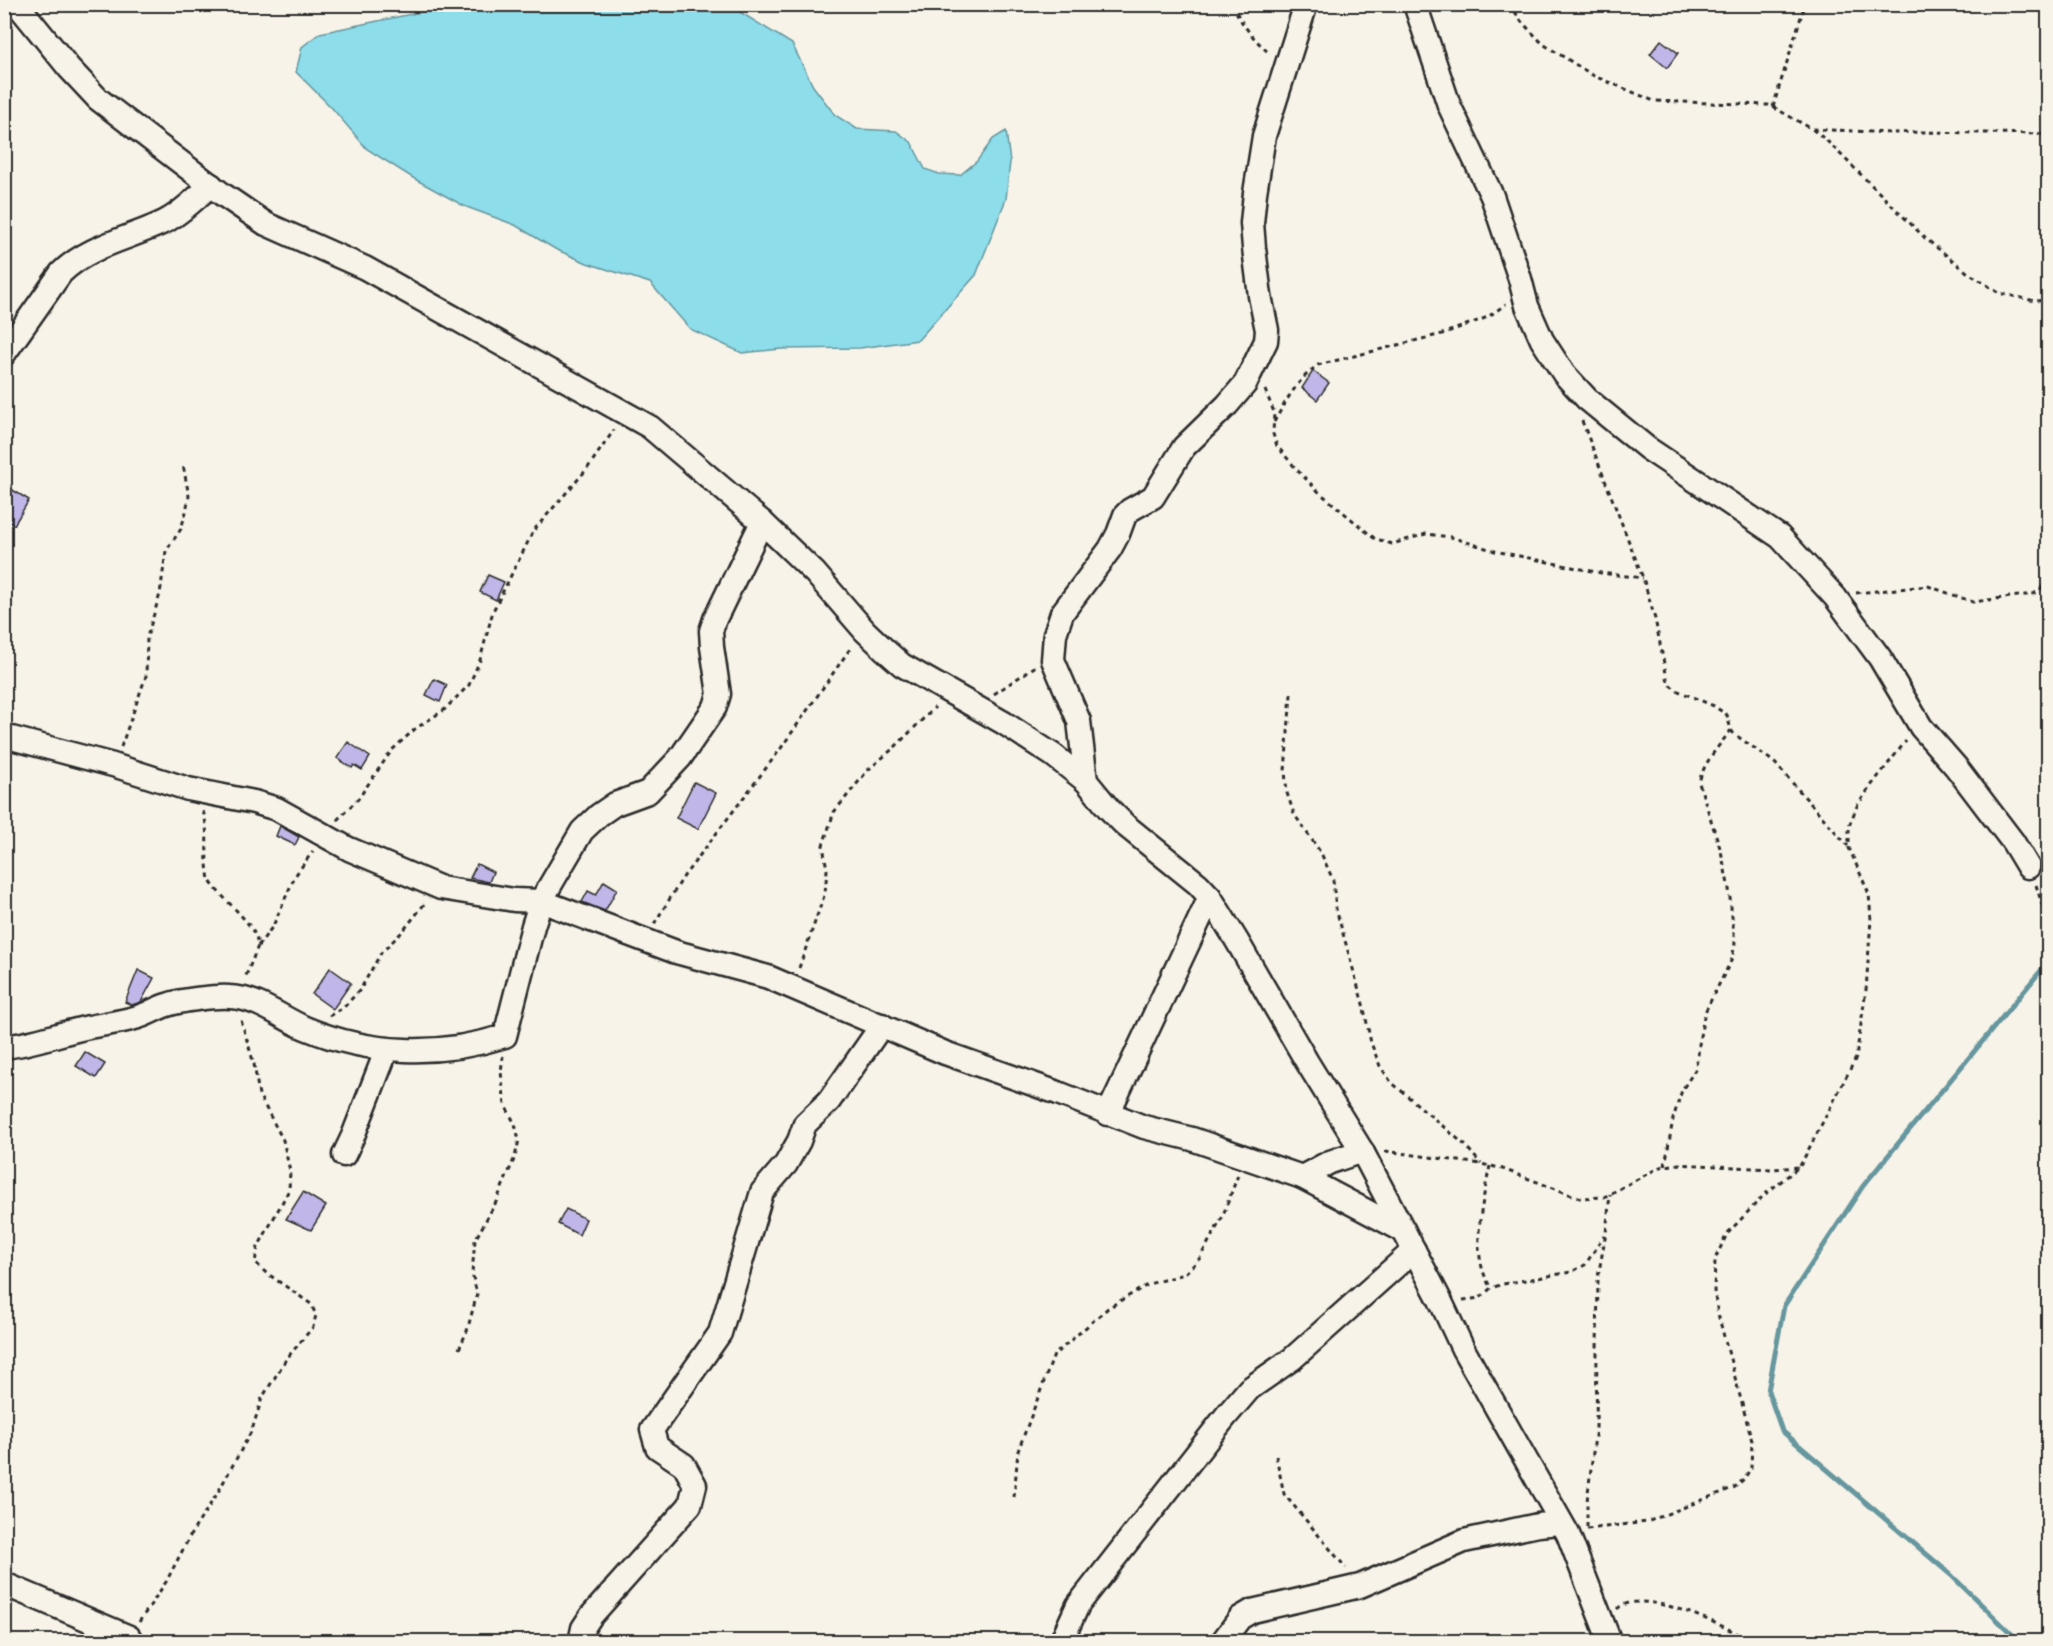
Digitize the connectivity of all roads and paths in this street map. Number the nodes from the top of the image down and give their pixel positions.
1 (17, 4) edge
2 (1233, 4) edge
3 (1306, 4) edge
4 (1415, 4) edge
5 (1510, 4) edge
6 (1805, 4) edge
7 (1285, 68) junction
8 (1773, 107) junction
9 (1812, 129) junction
10 (2049, 134) edge
11 (211, 185) junction
12 (1522, 288) junction
13 (2049, 300) edge
14 (4, 354) edge
15 (1255, 365) junction
16 (2049, 386) edge
17 (1581, 392) junction
18 (2049, 396) edge
19 (626, 414) junction
20 (1273, 423) junction
21 (183, 465) dead end
22 (762, 522) junction
23 (1643, 578) junction
24 (2049, 580) edge
25 (1835, 597) junction
26 (865, 631) junction
27 (1052, 652) junction
28 (949, 693) junction
29 (1291, 694) dead end
30 (975, 707) junction
31 (1921, 727) junction
32 (1731, 730) junction
33 (4, 736) edge
34 (113, 765) junction
35 (1086, 781) junction
36 (188, 789) junction
37 (325, 836) junction
38 (1849, 848) junction
39 (2028, 867) joint
40 (441, 888) junction
41 (1210, 897) junction
42 (541, 901) junction
43 (2049, 924) edge
44 (639, 938) junction
45 (258, 946) junction
46 (791, 986) junction
47 (240, 997) junction
48 (882, 1025) junction
49 (306, 1028) junction
50 (506, 1036) junction
51 (4, 1047) edge
52 (387, 1049) junction
53 (1108, 1114) junction
54 (1362, 1151) junction
55 (1235, 1153) junction
56 (344, 1155) dead end
57 (1480, 1164) junction
58 (1490, 1166) junction
59 (1665, 1166) junction
60 (1800, 1166) junction
61 (1302, 1177) junction
62 (1610, 1194) junction
63 (1606, 1233) junction
64 (1409, 1240) junction
65 (1491, 1288) junction
66 (1440, 1300) junction
67 (459, 1349) dead end
68 (1276, 1456) dead end
69 (1014, 1497) dead end
70 (1572, 1529) junction
71 (4, 1584) edge
72 (1360, 1586) junction
73 (1606, 1632) edge
74 (131, 1639) edge
75 (580, 1641) edge
76 (1061, 1641) edge
77 (1222, 1641) edge
78 (1754, 1641) edge

1 - 11 street
2 - 7 path
3 - 7 street
4 - 12 street
5 - 8 path
6 - 8 path
7 - 15 street
8 - 9 path
9 - 10 path
9 - 13 path
11 - 14 street
11 - 19 street
12 - 17 street
12 - 20 path
15 - 20 path
15 - 27 street
16 - 18 path
17 - 23 path
17 - 25 street
19 - 22 street
19 - 37 path
20 - 23 path
21 - 34 path
22 - 26 street
22 - 42 street
23 - 32 path
24 - 25 path
25 - 31 street
26 - 28 street
26 - 44 path
27 - 30 path
27 - 35 street
28 - 30 street
28 - 46 path
29 - 57 path
30 - 35 street
31 - 38 path
31 - 39 street
32 - 38 path
32 - 59 path
33 - 34 street
34 - 36 street
35 - 41 street
36 - 37 street
36 - 45 path
37 - 40 street
37 - 45 path
38 - 60 path
39 - 43 path
40 - 42 street
40 - 49 path
41 - 53 street
41 - 54 street
42 - 44 street
42 - 50 street
44 - 46 street
45 - 47 path
46 - 48 street
47 - 49 street
47 - 51 street
47 - 74 path
48 - 53 street
48 - 75 street
49 - 52 street
50 - 52 street
50 - 67 path
52 - 56 street
53 - 55 street
54 - 57 path
54 - 61 street
54 - 64 street
55 - 61 street
55 - 69 path
57 - 58 path
58 - 62 path
58 - 65 path
59 - 60 path
59 - 62 path
60 - 70 path
61 - 64 street
62 - 63 path
63 - 65 path
63 - 70 path
64 - 66 street
64 - 76 street
65 - 66 path
66 - 70 street
68 - 72 path
70 - 72 street
70 - 73 street
71 - 74 street
72 - 77 street
73 - 78 path

